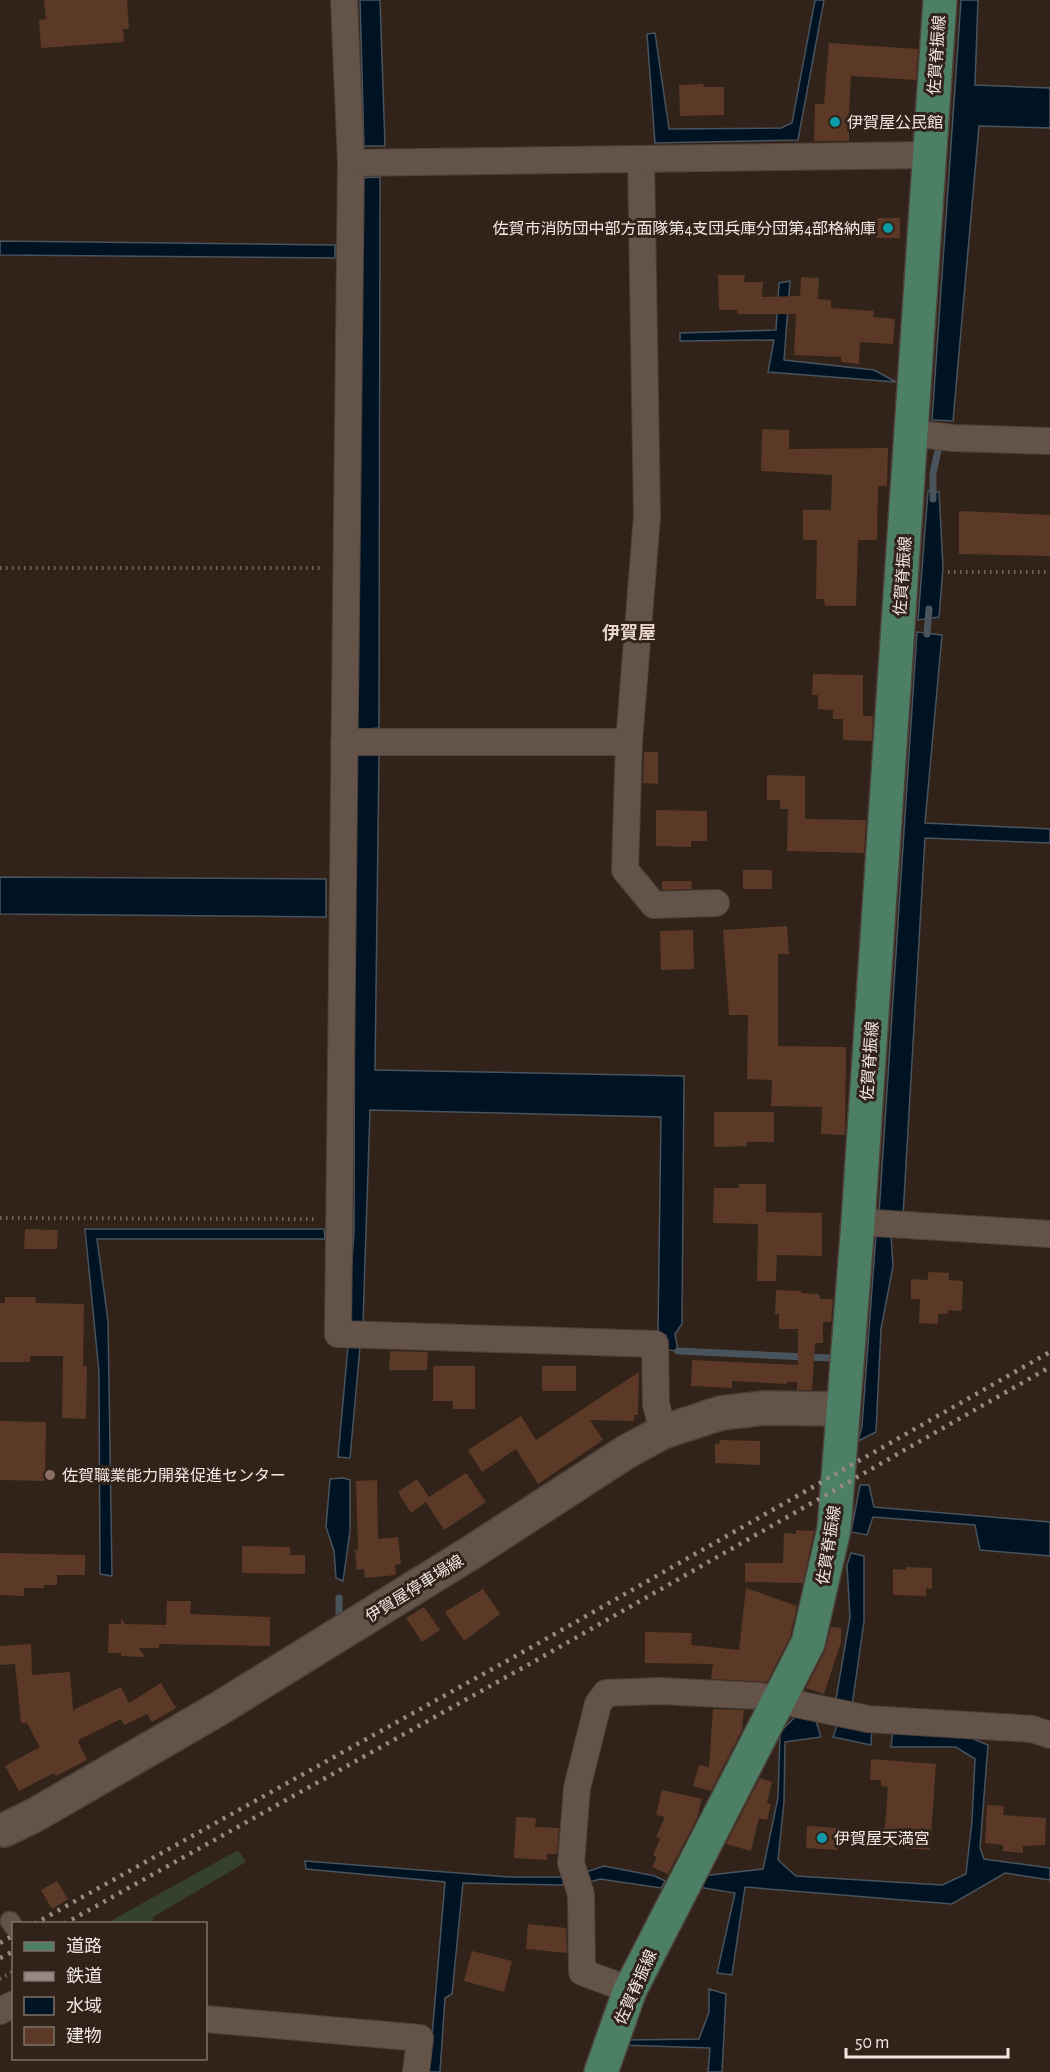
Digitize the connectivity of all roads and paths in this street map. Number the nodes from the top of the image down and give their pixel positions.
1 (344, 0) edge
2 (940, 0) edge
3 (928, 155) junction
4 (640, 159) junction
5 (366, 162) junction
6 (918, 433) junction
7 (1050, 441) edge
8 (0, 568) edge
9 (346, 568) junction
10 (948, 572) dead end
11 (1050, 572) edge
12 (344, 742) junction
13 (629, 742) junction
14 (716, 903) dead end
15 (0, 1218) edge
16 (340, 1219) junction
17 (858, 1222) junction
18 (1050, 1234) edge
19 (843, 1409) junction
20 (663, 1432) junction
21 (780, 1702) junction
22 (1050, 1735) edge
23 (2, 1826) edge
24 (630, 1990) junction
25 (207, 2019) edge
26 (416, 2072) edge
27 (601, 2072) edge

1 - 5 street
2 - 3 main road, 佐賀脊振線
3 - 4 street
3 - 6 main road, 佐賀脊振線
4 - 5 street
4 - 13 street
5 - 9 street
6 - 7 street
6 - 17 main road, 佐賀脊振線
8 - 9 path
9 - 12 street
10 - 11 path
12 - 13 street
12 - 16 street
13 - 14 street
15 - 16 path
16 - 20 street
17 - 18 street
17 - 19 main road, 佐賀脊振線
19 - 20 main road, 伊賀屋停車場線
19 - 21 main road, 佐賀脊振線
20 - 23 main road, 伊賀屋停車場線
21 - 22 street
21 - 24 main road, 佐賀脊振線
21 - 24 street
24 - 27 main road, 佐賀脊振線
25 - 26 street

